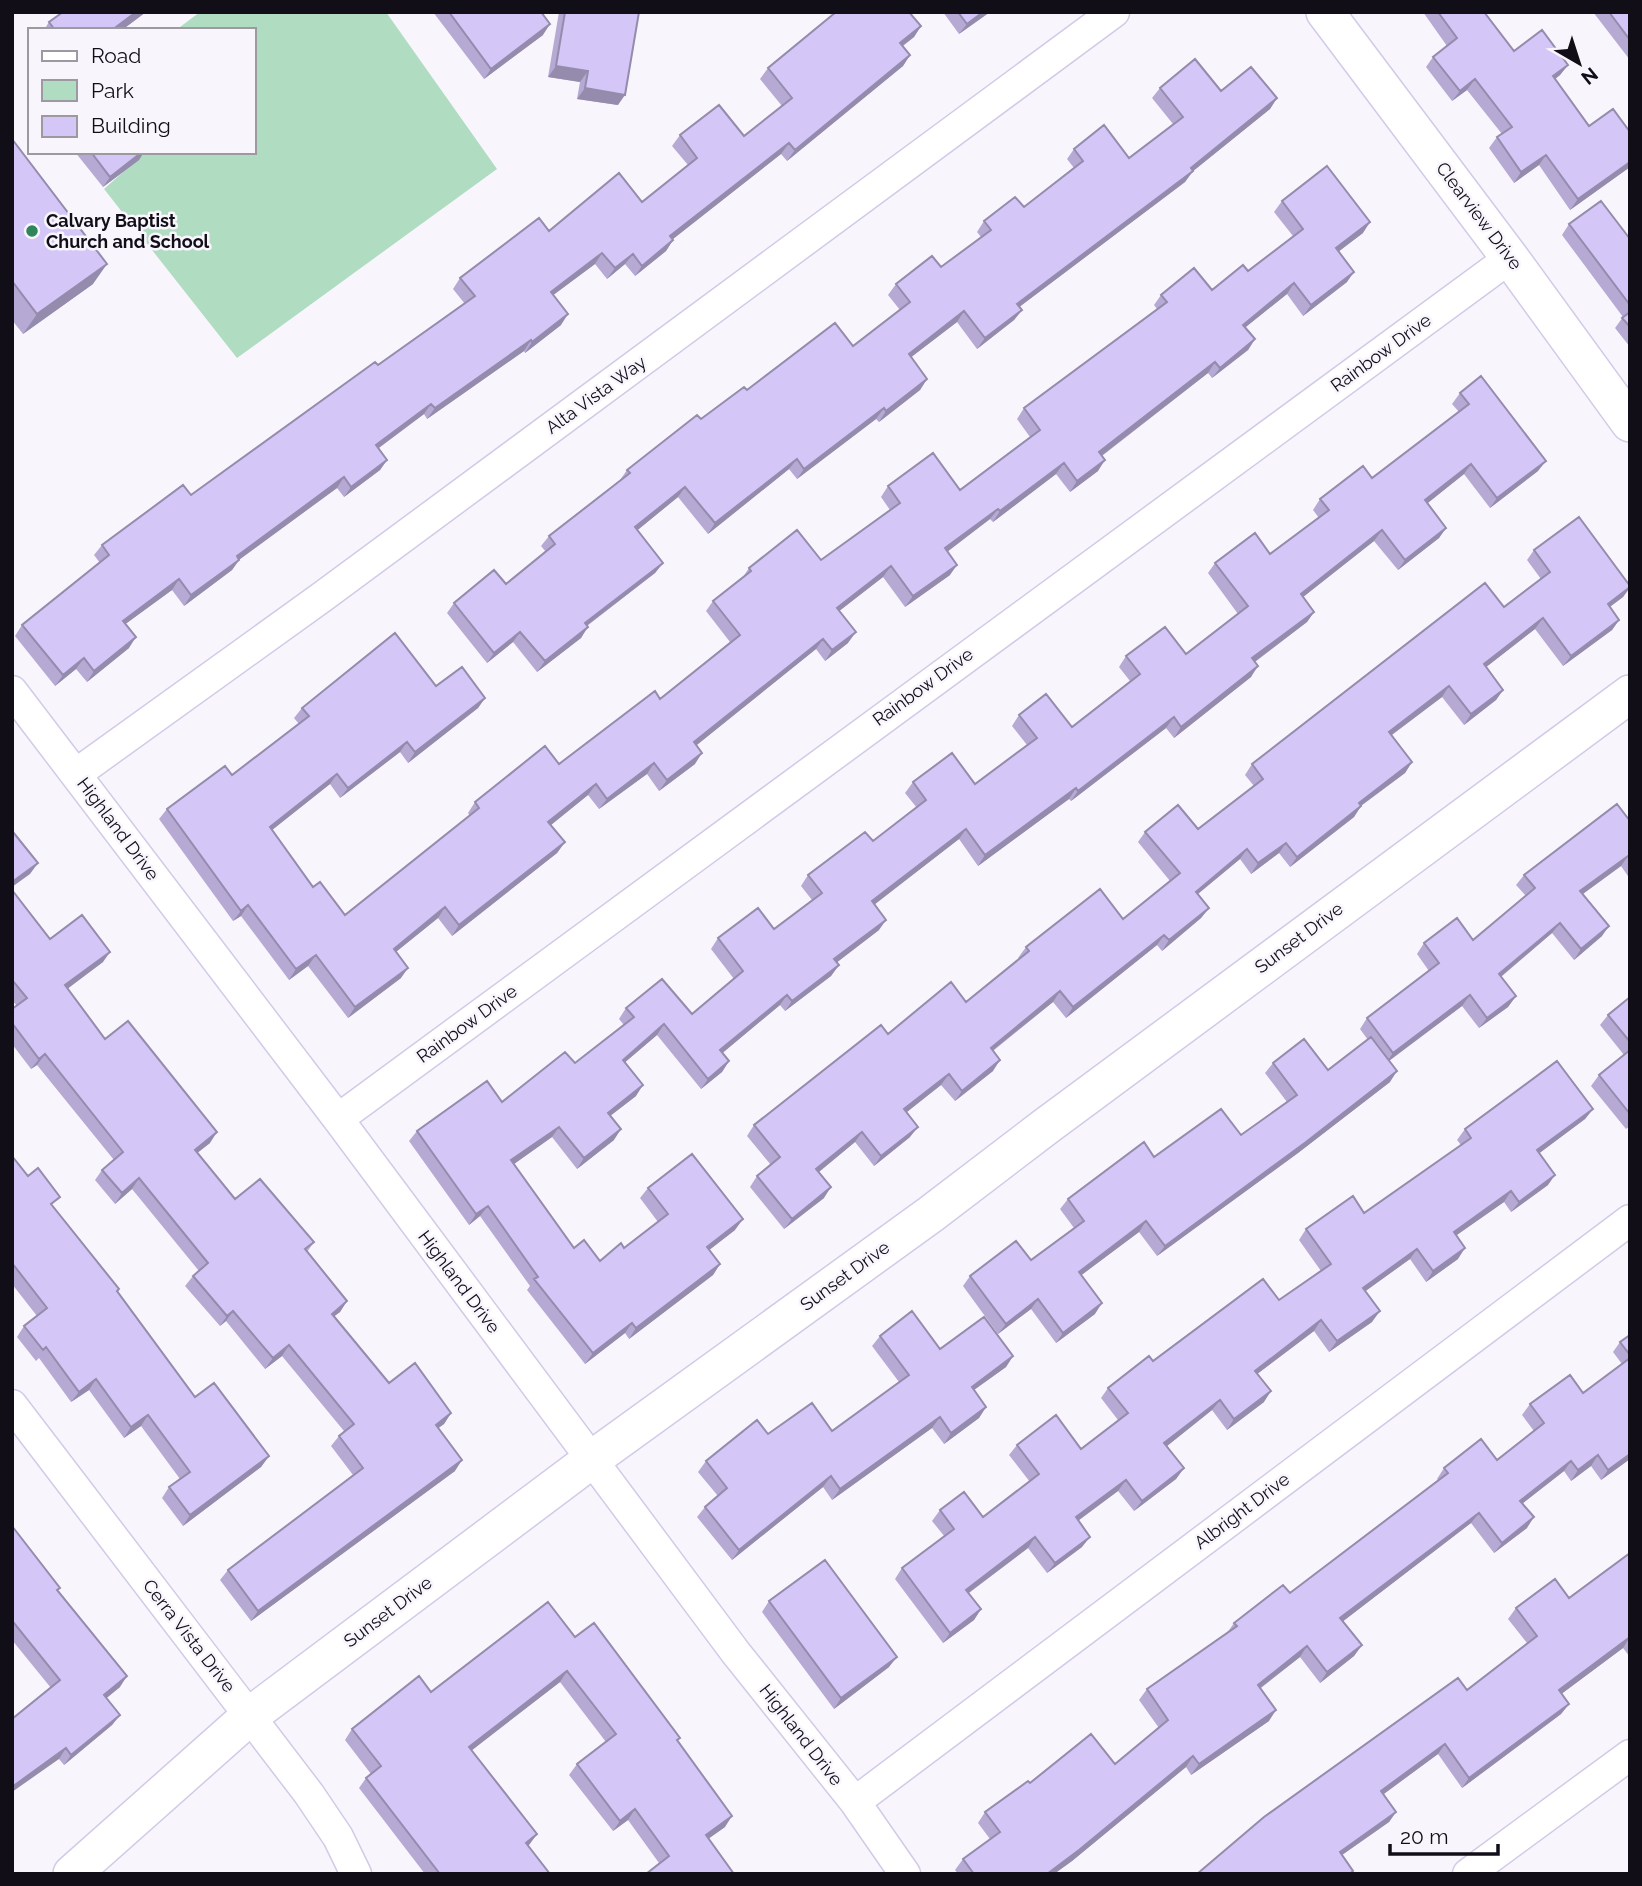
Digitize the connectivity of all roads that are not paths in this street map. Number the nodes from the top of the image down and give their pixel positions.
1 (1114, 12) edge
2 (1325, 12) edge
3 (1510, 258) junction
4 (1630, 423) edge
5 (12, 691) edge
6 (1630, 694) edge
7 (76, 774) junction
8 (338, 1119) junction
9 (1630, 1220) edge
10 (12, 1405) edge
11 (591, 1460) junction
12 (251, 1715) junction
13 (1630, 1755) edge
14 (855, 1802) junction
15 (72, 1874) edge
16 (356, 1874) edge
17 (905, 1874) edge
18 (1468, 1874) edge

1 - 7 street, Alta Vista Way
2 - 3 street, Clearview Drive
3 - 4 street, Clearview Drive
3 - 8 street, Rainbow Drive
5 - 7 street, Highland Drive
6 - 11 street, Sunset Drive
7 - 8 street, Highland Drive
8 - 11 street, Highland Drive
9 - 14 street, Albright Drive
10 - 12 street, Cerra Vista Drive
11 - 12 street, Sunset Drive
11 - 14 street, Highland Drive
12 - 15 street, Sunset Drive
12 - 16 street, Cerra Vista Drive
13 - 18 street
14 - 17 street, Highland Drive

